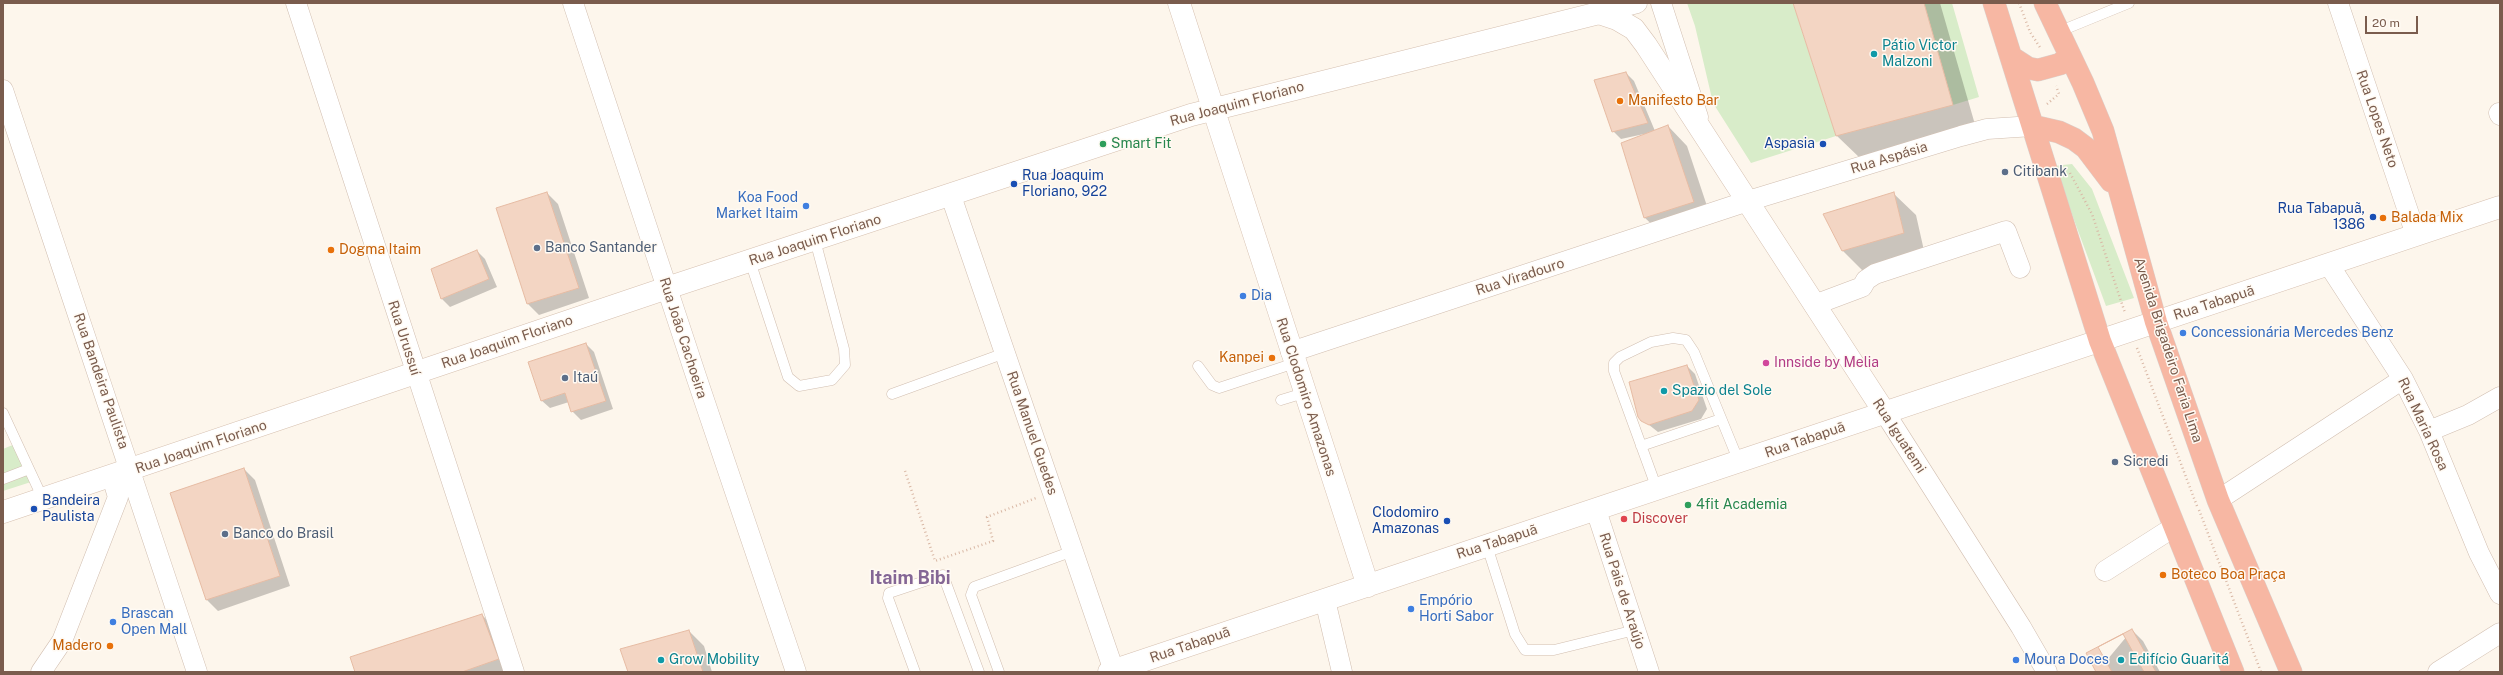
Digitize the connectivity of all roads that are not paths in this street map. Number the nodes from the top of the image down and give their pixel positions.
1 (296, 3) edge
2 (573, 3) edge
3 (1179, 3) edge
4 (1637, 3) edge
5 (1661, 3) edge
6 (1994, 3) edge
7 (2045, 3) edge
8 (2129, 3) edge
9 (2338, 3) edge
10 (1599, 13) junction
11 (2058, 32) junction
12 (2011, 57) junction
13 (2069, 57) junction
14 (3, 90) edge
15 (1213, 109) junction
16 (1701, 126) junction
17 (2033, 126) junction
18 (2120, 193) junction
19 (951, 196) junction
20 (1748, 201) junction
21 (2500, 207) edge
22 (2416, 235) junction
23 (815, 240) junction
24 (750, 262) junction
25 (2329, 265) junction
26 (2020, 268) dead end
27 (667, 288) junction
28 (1814, 305) junction
29 (2156, 322) junction
30 (2100, 341) junction
31 (1005, 353) junction
32 (1293, 358) junction
33 (1198, 366) dead end
34 (416, 373) junction
35 (2403, 379) junction
36 (1304, 393) junction
37 (892, 394) dead end
38 (2500, 397) edge
39 (1281, 400) dead end
40 (3, 413) edge
41 (1885, 413) junction
42 (1721, 419) junction
43 (2429, 431) junction
44 (1641, 446) junction
45 (1738, 462) junction
46 (28, 469) junction
47 (3, 479) edge
48 (125, 484) junction
49 (1657, 489) junction
50 (42, 499) junction
51 (2218, 500) junction
52 (1596, 510) junction
53 (3, 512) edge
54 (2174, 527) junction
55 (1487, 546) junction
56 (1073, 551) junction
57 (2105, 571) dead end
58 (1368, 586) junction
59 (2500, 594) edge
60 (1325, 600) junction
61 (1635, 630) junction
62 (2500, 633) edge
63 (1112, 671) edge
64 (41, 672) edge
65 (198, 672) edge
66 (514, 672) edge
67 (796, 672) edge
68 (915, 672) edge
69 (979, 672) edge
70 (999, 672) edge
71 (1342, 672) edge
72 (1649, 672) edge
73 (2047, 672) edge
74 (2233, 672) edge
75 (2291, 672) edge
76 (2438, 672) edge

1 - 34 street, Rua Urussuí
2 - 27 street, Rua João Cachoeira
3 - 15 street, Rua Clodomiro Amazonas
4 - 10 street, Rua Joaquim Floriano
5 - 16 street
6 - 12 highway
7 - 11 highway, Avenida Brigadeiro Faria Lima
8 - 11 lane
9 - 22 street, Rua Lopes Neto
10 - 15 street, Rua Joaquim Floriano
10 - 16 street, Rua Iguatemi
11 - 13 highway, Avenida Brigadeiro Faria Lima
12 - 13 highway
12 - 17 highway
13 - 18 highway, Avenida Brigadeiro Faria Lima
14 - 48 street, Rua Bandeira Paulista
15 - 19 street, Rua Joaquim Floriano
15 - 32 street, Rua Clodomiro Amazonas
16 - 20 street, Rua Iguatemi
17 - 18 highway
17 - 20 street, Rua Aspásia
17 - 30 highway
18 - 29 highway, Avenida Brigadeiro Faria Lima
19 - 23 street, Rua Joaquim Floriano
19 - 31 street, Rua Manuel Guedes
20 - 28 street, Rua Iguatemi
20 - 32 street, Rua Viradouro
21 - 22 street, Rua Tabapuã
22 - 25 street, Rua Tabapuã
23 - 24 street, Rua Joaquim Floriano
23 - 24 lane
24 - 27 street, Rua Joaquim Floriano
25 - 29 street, Rua Tabapuã
25 - 35 street, Rua Maria Rosa
26 - 28 street
27 - 34 street, Rua Joaquim Floriano
27 - 67 street, Rua João Cachoeira
28 - 41 street, Rua Iguatemi
29 - 30 street, Rua Tabapuã
29 - 51 highway, Avenida Brigadeiro Faria Lima
30 - 41 street, Rua Tabapuã
30 - 54 highway
31 - 37 lane
31 - 56 street, Rua Manuel Guedes
32 - 33 lane
32 - 36 street, Rua Clodomiro Amazonas
34 - 48 street, Rua Joaquim Floriano
34 - 66 street, Rua Urussuí
35 - 43 street, Rua Maria Rosa
35 - 51 street
36 - 39 lane
36 - 58 street, Rua Clodomiro Amazonas
38 - 43 street
40 - 46 lane
41 - 45 street, Rua Tabapuã
41 - 73 street, Rua Iguatemi
42 - 44 lane
42 - 44 lane
42 - 45 lane
43 - 59 street, Rua Maria Rosa
44 - 49 lane
45 - 49 street, Rua Tabapuã
46 - 47 lane
46 - 50 lane
48 - 50 street, Rua Joaquim Floriano
48 - 64 street
48 - 65 street, Rua Bandeira Paulista
49 - 52 street, Rua Tabapuã
50 - 53 street, Rua Joaquim Floriano
51 - 75 highway, Avenida Brigadeiro Faria Lima
52 - 55 street, Rua Tabapuã
52 - 61 street, Rua Pais de Araújo
54 - 57 street
54 - 74 highway
55 - 58 street, Rua Tabapuã
55 - 61 lane
56 - 63 street, Rua Manuel Guedes
56 - 70 lane
58 - 60 street, Rua Tabapuã
60 - 63 street, Rua Tabapuã
60 - 71 street
61 - 72 street, Rua Pais de Araújo
62 - 76 street
68 - 69 lane

